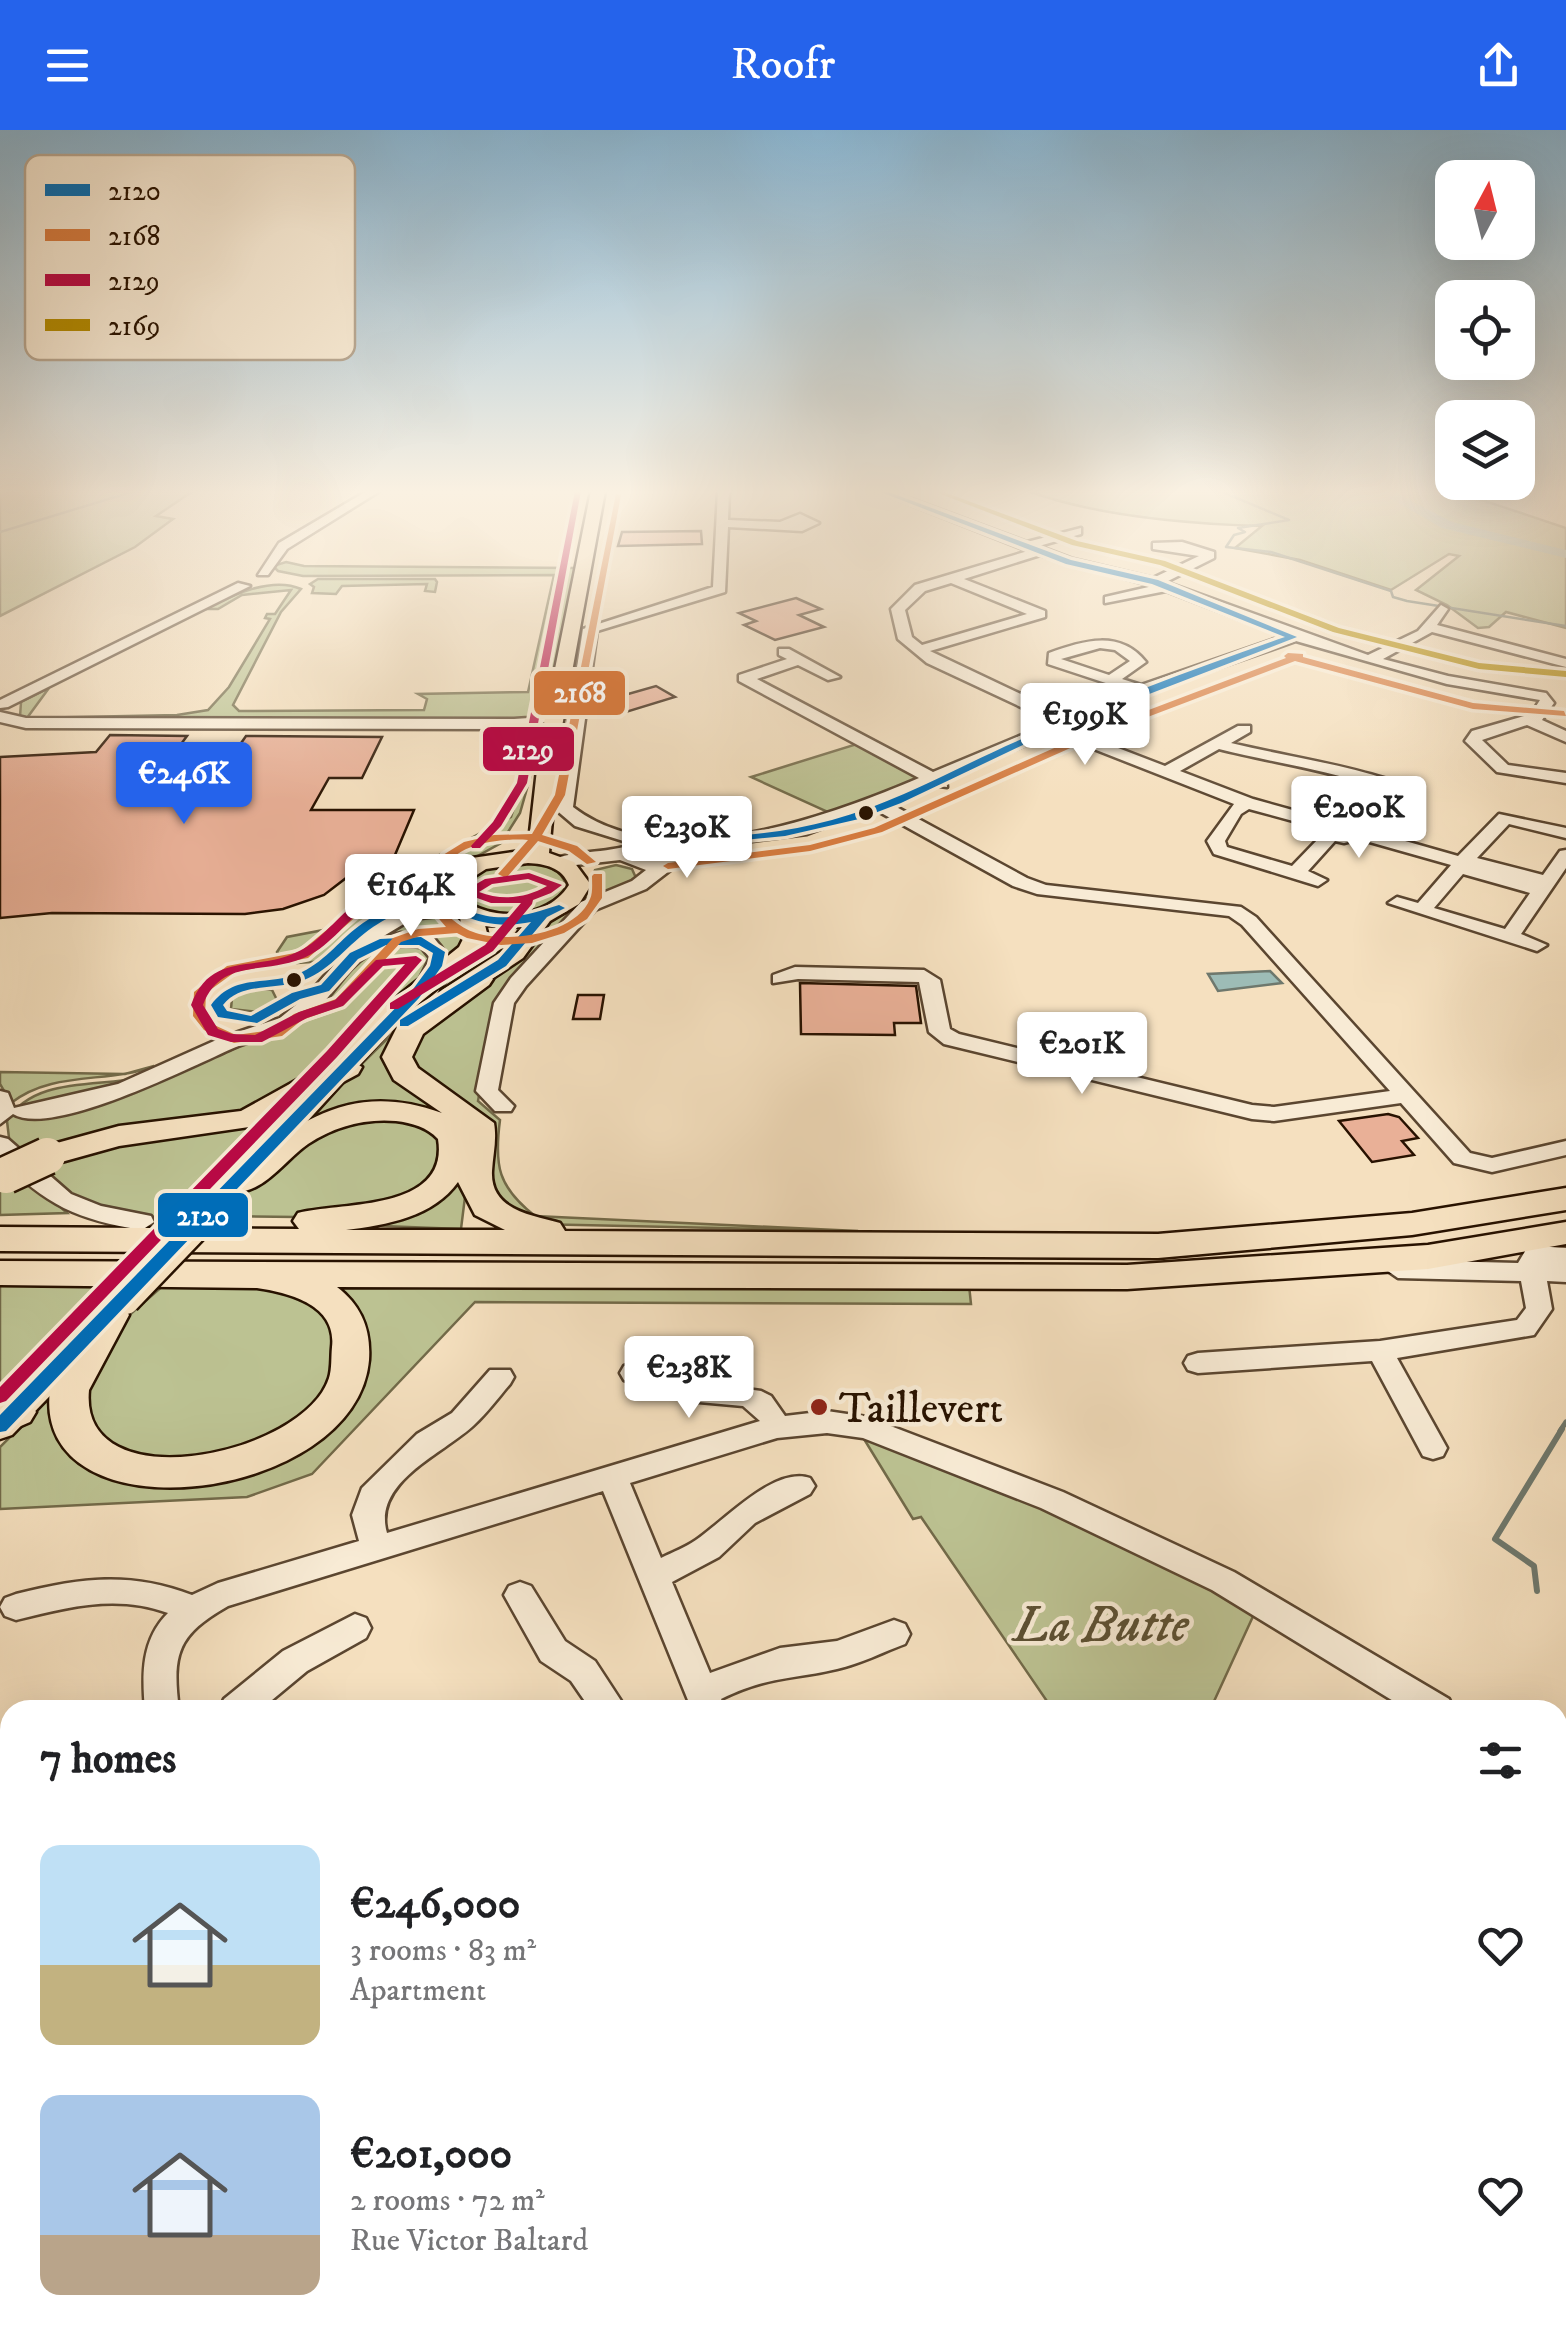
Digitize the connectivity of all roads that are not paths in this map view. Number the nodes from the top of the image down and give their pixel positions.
1 (227, 594) edge
2 (579, 594) edge
3 (700, 594) edge
4 (913, 594) edge
5 (993, 594) edge
6 (1129, 594) edge
7 (1184, 594) edge
8 (1110, 600) dead end
9 (1441, 608) dead end
10 (1429, 628) junction
11 (1293, 637) junction
12 (923, 649) junction
13 (782, 651) dead end
14 (799, 660) junction
15 (1368, 660) junction
16 (1566, 663) edge
17 (834, 677) dead end
18 (1112, 678) junction
19 (1140, 690) junction
20 (1551, 698) edge
21 (558, 709) junction
22 (1, 711) edge
23 (1529, 720) junction
24 (318, 724) junction
25 (1056, 727) junction
26 (1244, 729) dead end
27 (552, 736) junction
28 (1566, 737) edge
29 (1217, 744) junction
30 (1166, 772) junction
31 (1566, 778) edge
32 (937, 781) junction
33 (541, 790) junction
34 (1248, 803) junction
35 (878, 805) junction
36 (1356, 827) junction
37 (1323, 829) junction
38 (1566, 833) edge
39 (646, 855) junction
40 (1566, 856) edge
41 (490, 860) junction
42 (548, 860) junction
43 (1462, 863) junction
44 (1296, 873) junction
45 (578, 877) junction
46 (1318, 880) dead end
47 (1544, 886) junction
48 (1566, 892) edge
49 (1396, 903) dead end
50 (1422, 911) junction
51 (464, 912) junction
52 (543, 915) junction
53 (1508, 936) junction
54 (1537, 945) dead end
55 (358, 952) junction
56 (479, 979) junction
57 (780, 979) dead end
58 (426, 986) junction
59 (347, 1067) junction
60 (1404, 1096) junction
61 (0, 1098) edge
62 (503, 1106) dead end
63 (11, 1115) edge
64 (1566, 1148) edge
65 (2, 1165) edge
66 (226, 1193) junction
67 (1566, 1198) edge
68 (142, 1222) junction
69 (1566, 1222) edge
70 (0, 1224) edge
71 (251, 1224) junction
72 (1566, 1233) edge
73 (559, 1234) junction
74 (0, 1238) edge
75 (869, 1246) junction
76 (0, 1255) edge
77 (1566, 1256) edge
78 (1284, 1270) junction
79 (1531, 1273) junction
80 (1566, 1273) edge
81 (0, 1274) edge
82 (254, 1275) junction
83 (117, 1307) junction
84 (1380, 1351) junction
85 (1198, 1363) dead end
86 (634, 1373) dead end
87 (500, 1377) dead end
88 (4, 1422) edge
89 (776, 1427) junction
90 (1433, 1448) dead end
91 (612, 1476) junction
92 (800, 1486) dead end
93 (376, 1547) junction
94 (653, 1577) junction
95 (520, 1595) dead end
96 (16, 1607) dead end
97 (192, 1609) junction
98 (354, 1628) dead end
99 (894, 1634) dead end
100 (161, 1700) edge
101 (248, 1700) edge
102 (603, 1700) edge
103 (702, 1700) edge
104 (709, 1700) edge
105 (1421, 1700) edge

1 - 22 street
2 - 21 main road
3 - 39 street
4 - 12 street
5 - 12 street
6 - 8 street
7 - 11 street
9 - 10 street
10 - 15 street
10 - 16 street
11 - 15 street
11 - 19 street
12 - 25 street
13 - 14 street
14 - 17 street
14 - 32 street
15 - 20 street
18 - 18 street
18 - 19 street
19 - 25 street
20 - 23 street
21 - 24 street
21 - 27 main road
22 - 24 street
23 - 28 street
23 - 31 street
24 - 27 street
25 - 30 street
25 - 32 street
26 - 29 street
27 - 33 main road
29 - 30 street
29 - 36 street
30 - 34 street
32 - 35 street
33 - 41 main road
33 - 42 main road
34 - 37 street
34 - 44 street
35 - 39 street
35 - 60 street
36 - 37 street
36 - 43 street
37 - 44 street
38 - 43 street
39 - 42 street
39 - 45 street
39 - 62 street
40 - 47 street
41 - 42 main road
41 - 51 main road
42 - 45 main road
43 - 47 street
43 - 50 street
44 - 46 street
45 - 52 main road
47 - 48 street
47 - 53 street
49 - 50 street
50 - 53 street
51 - 52 main road
51 - 55 street
51 - 58 main road
52 - 56 main road
53 - 54 street
55 - 58 street
55 - 63 street
56 - 59 main road
56 - 73 highway
57 - 60 street
58 - 59 main road
59 - 65 highway, bridge
59 - 66 main road
60 - 64 street
61 - 63 street
65 - 68 street
66 - 71 highway
66 - 83 main road, bridge
67 - 75 highway
68 - 70 highway
68 - 71 highway
69 - 76 highway
71 - 73 highway
72 - 78 highway
73 - 75 highway
74 - 75 highway
77 - 79 street
78 - 79 street
78 - 82 highway
79 - 80 street
79 - 84 street
81 - 82 highway
82 - 83 highway
83 - 88 main road
84 - 85 street
84 - 90 street
86 - 89 street
87 - 93 street
89 - 91 street
89 - 105 street
91 - 93 street
91 - 94 street
92 - 94 street
93 - 97 street
94 - 103 street
95 - 102 street
96 - 97 street
97 - 100 street
98 - 101 street
99 - 104 street

